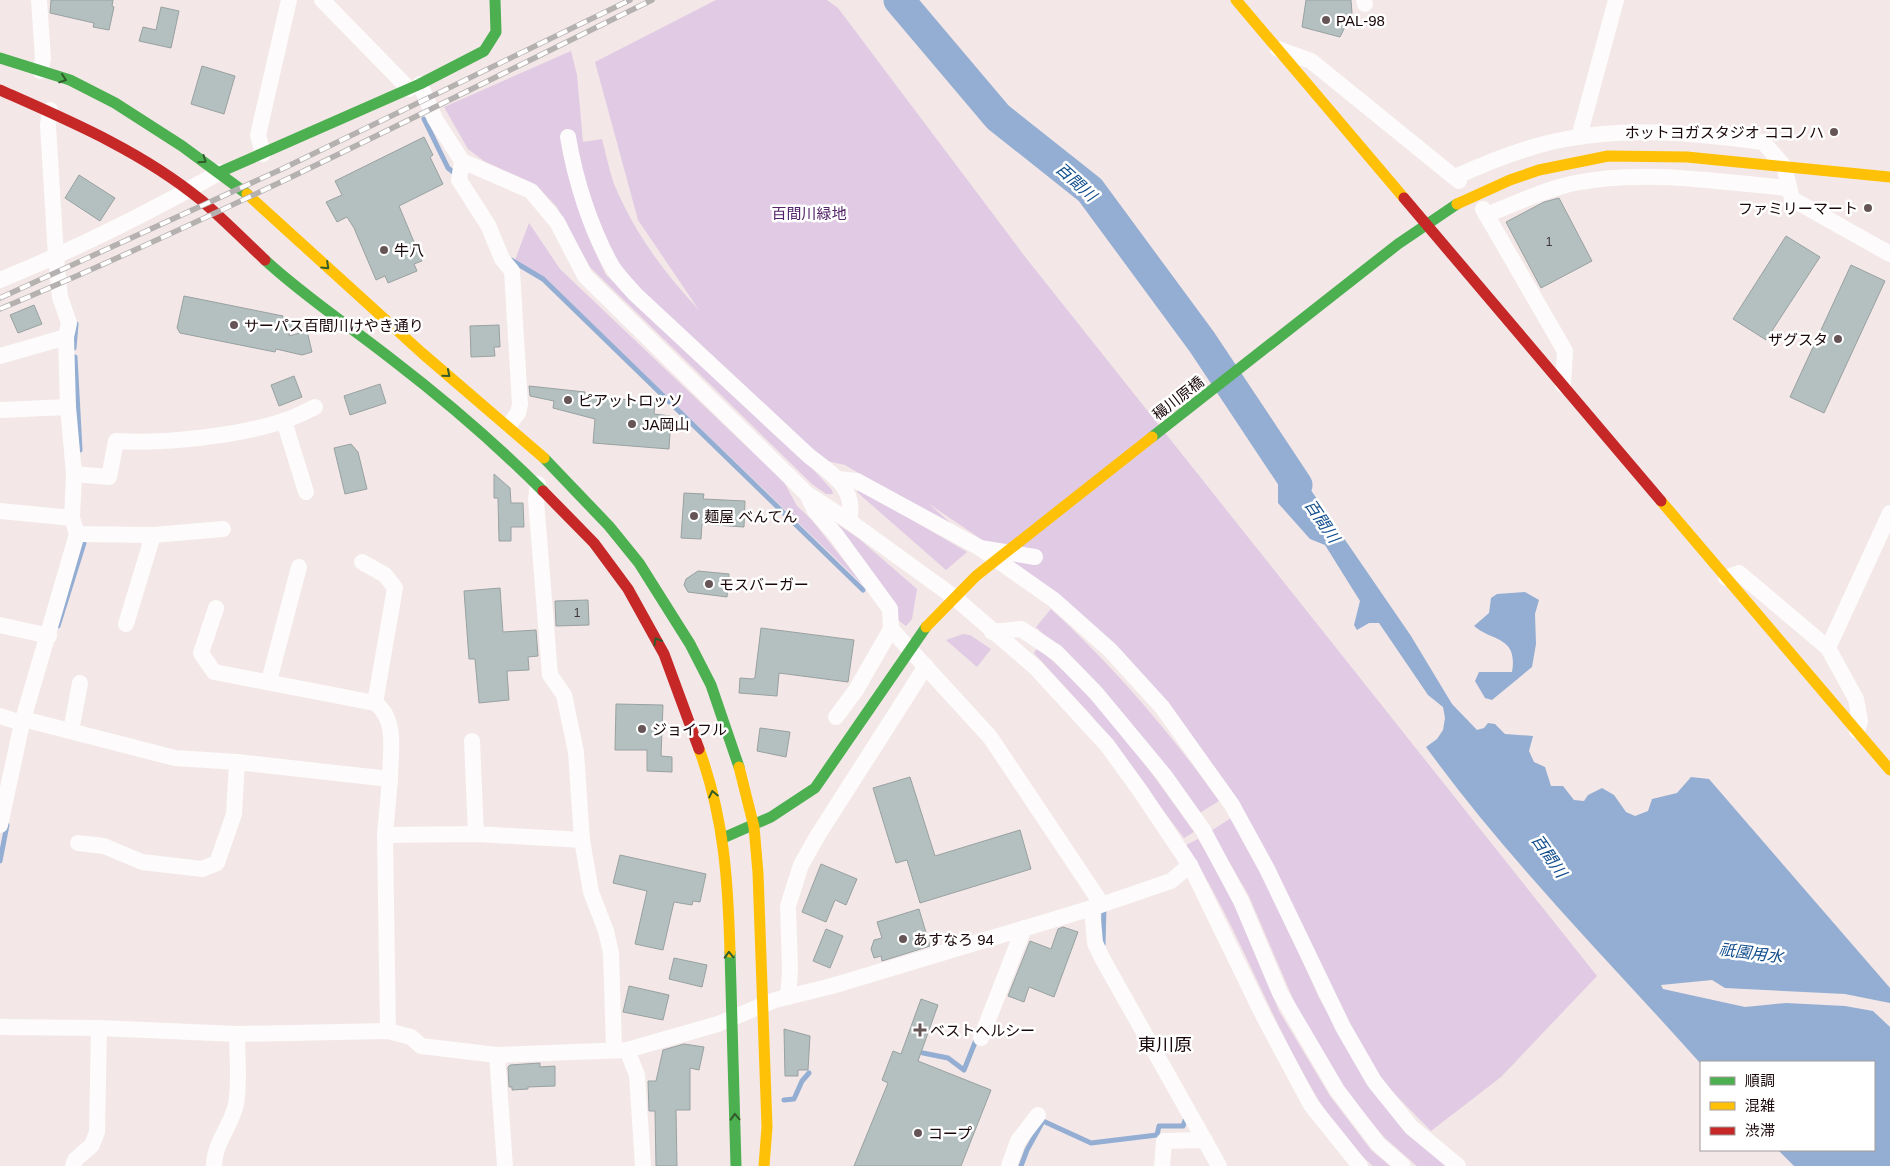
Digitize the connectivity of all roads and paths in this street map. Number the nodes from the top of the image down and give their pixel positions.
1 (39, 0) edge
2 (289, 0) edge
3 (322, 0) edge
4 (495, 0) edge
5 (1236, 0) edge
6 (1616, 0) edge
7 (1276, 48) junction
8 (0, 58) edge
9 (40, 71) junction
10 (415, 86) junction
11 (0, 90) edge
12 (50, 110) junction
13 (568, 137) dead end
14 (1580, 137) junction
15 (263, 154) junction
16 (1784, 166) junction
17 (460, 171) junction
18 (220, 172) junction
19 (1890, 177) edge
20 (1788, 188) junction
21 (187, 191) junction
22 (1426, 224) junction
23 (1890, 254) edge
24 (56, 257) junction
25 (0, 280) edge
26 (66, 337) junction
27 (0, 356) edge
28 (1563, 385) junction
29 (68, 407) junction
30 (315, 407) dead end
31 (0, 410) edge
32 (284, 421) junction
33 (509, 425) junction
34 (74, 474) junction
35 (838, 479) junction
36 (538, 484) junction
37 (306, 492) dead end
38 (807, 494) junction
39 (0, 510) edge
40 (1890, 513) edge
41 (72, 518) junction
42 (849, 521) junction
43 (223, 529) dead end
44 (77, 534) junction
45 (153, 536) junction
46 (980, 548) junction
47 (1036, 557) dead end
48 (362, 562) dead end
49 (299, 567) dead end
50 (1726, 578) junction
51 (954, 596) junction
52 (216, 608) dead end
53 (126, 624) dead end
54 (0, 625) edge
55 (891, 629) junction
56 (992, 632) junction
57 (49, 636) junction
58 (1828, 648) junction
59 (926, 666) junction
60 (268, 681) junction
61 (80, 683) dead end
62 (375, 703) junction
63 (0, 716) edge
64 (836, 717) dead end
65 (23, 721) junction
66 (1857, 730) junction
67 (70, 731) junction
68 (472, 741) dead end
69 (237, 762) junction
70 (1890, 770) edge
71 (390, 779) junction
72 (0, 825) edge
73 (754, 826) junction
74 (476, 834) junction
75 (385, 835) junction
76 (723, 838) junction
77 (582, 840) junction
78 (78, 842) dead end
79 (1190, 866) junction
80 (1100, 905) junction
81 (1024, 928) junction
82 (788, 997) junction
83 (762, 1005) junction
84 (732, 1017) junction
85 (0, 1027) edge
86 (99, 1028) junction
87 (388, 1031) junction
88 (237, 1034) junction
89 (982, 1038) dead end
90 (621, 1050) junction
91 (497, 1055) junction
92 (1038, 1115) dead end
93 (1205, 1140) junction
94 (73, 1166) edge
95 (214, 1166) edge
96 (505, 1166) edge
97 (643, 1166) edge
98 (736, 1166) edge
99 (764, 1166) edge
100 (1009, 1166) edge
101 (1162, 1166) edge
102 (1219, 1166) edge
103 (1360, 1166) edge
104 (1403, 1166) edge
105 (1458, 1166) edge

1 - 9 street
2 - 15 street
3 - 10 street
4 - 10 street
5 - 7 street
6 - 14 street
7 - 14 street
7 - 22 street
8 - 9 street
9 -> 18 street
10 - 15 street
10 - 17 street
11 - 12 street
12 - 21 street
12 - 24 street
13 - 35 street
14 - 16 street
15 - 18 street
16 - 19 street, 穝川原橋
16 - 20 street
16 - 22 street, 穝川原橋
17 - 33 street
17 - 38 street
18 - 21 street
18 -> 33 street
20 - 23 street
20 - 28 street
21 - 24 street
21 - 36 street
22 - 28 street
22 - 51 street, 穝川原橋
24 - 25 street
24 - 26 street
26 - 27 street
26 - 29 street
28 - 50 street
29 - 31 street
29 - 34 street
30 - 32 street
32 - 34 street
32 - 37 street
33 - 73 street
34 - 41 street
35 - 42 street
35 - 46 street
76 -> 36 street
36 - 77 street
38 - 42 street
38 - 55 street
39 - 41 street
40 - 58 street
41 - 44 street
42 - 51 street
43 - 45 street
44 - 45 street
44 - 57 street
45 - 53 street
46 - 47 street
46 - 105 street
48 - 62 street
49 - 60 street
50 - 58 street
50 - 66 street
51 - 56 street
51 - 73 street, 穝川原橋
52 - 60 street
54 - 57 street
55 - 59 street
55 - 64 street
56 - 79 street
56 - 104 street
57 - 65 street
58 - 66 street
59 - 80 street
59 - 82 street
60 - 62 street
61 - 67 street
62 - 71 street
63 - 65 street
65 - 67 street
65 - 72 street
66 - 70 street
67 - 69 street
68 - 74 street
69 - 71 street
69 - 78 street
71 - 75 street
73 - 76 street, 穝川原橋
73 - 83 street
74 - 75 street
74 - 77 street
75 - 87 street
84 -> 76 street
77 - 90 street
79 - 80 street
79 - 103 street
80 - 81 street
80 - 93 street
81 - 82 street
81 - 89 street
82 - 83 street
83 - 84 street
83 - 99 street
84 - 90 street
98 -> 84 street
85 - 86 street
86 - 88 street
86 - 94 street
87 - 88 street
87 - 91 street
88 - 95 street
90 - 91 street
90 - 97 street
91 - 96 street
92 - 100 street
93 - 101 street
93 - 102 street

